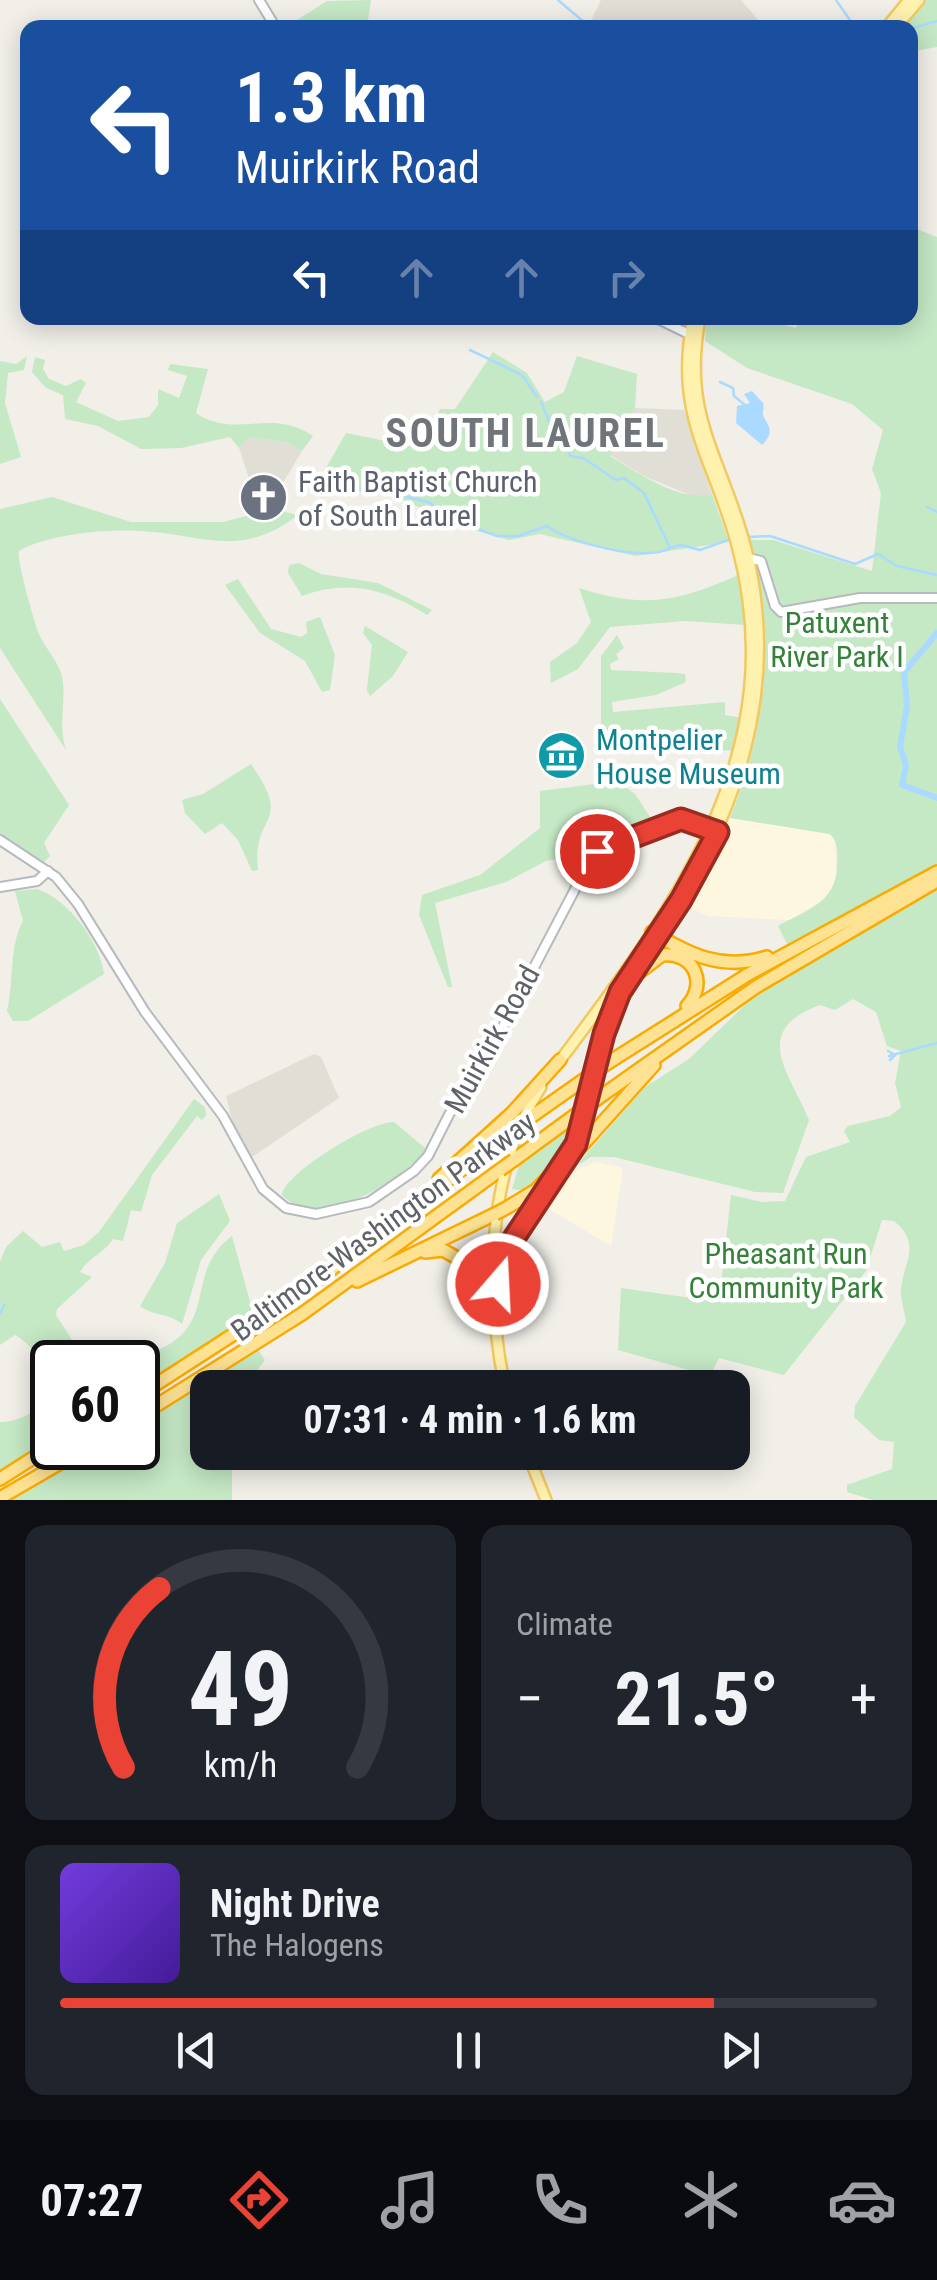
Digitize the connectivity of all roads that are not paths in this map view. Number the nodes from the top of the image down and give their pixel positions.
1 (909, 0) edge
2 (919, 0) edge
3 (893, 20) edge
4 (902, 20) edge
5 (670, 325) edge
6 (695, 325) edge
7 (693, 336) junction
8 (712, 457) junction
9 (715, 485) junction
10 (748, 558) junction
11 (936, 598) edge
12 (715, 831) junction
13 (0, 840) edge
14 (48, 870) junction
15 (937, 872) edge
16 (937, 881) edge
17 (0, 887) edge
18 (658, 930) junction
19 (812, 937) junction
20 (608, 1020) junction
21 (700, 1026) junction
22 (560, 1060) junction
23 (606, 1064) junction
24 (579, 1136) junction
25 (560, 1170) junction
26 (502, 1195) junction
27 (520, 1228) junction
28 (361, 1247) junction
29 (407, 1257) junction
30 (340, 1288) junction
31 (494, 1323) junction
32 (503, 1370) edge
33 (505, 1370) edge
34 (160, 1382) edge
35 (160, 1403) edge
36 (30, 1460) edge
37 (48, 1470) edge
38 (536, 1470) edge
39 (0, 1478) edge
40 (0, 1498) edge
41 (547, 1500) edge

1 - 3 main road
2 - 4 main road
5 - 7 main road
6 - 7 main road
7 - 8 main road
7 - 9 main road
8 - 9 main road
8 - 10 main road
9 - 12 main road
10 - 11 main road
10 - 12 main road
12 - 14 main road, Muirkirk Road
12 - 18 main road
13 - 14 main road, Muirkirk Road
14 - 17 main road
15 - 19 highway, Baltimore-Washington Parkway
16 - 21 highway, Baltimore-Washington Parkway
18 - 19 highway
18 - 20 main road
18 - 22 main road
19 - 23 highway, Baltimore-Washington Parkway
20 - 23 highway
20 - 24 main road
21 - 25 highway
21 - 30 highway, Baltimore-Washington Parkway, bridge
22 - 26 main road
22 - 28 highway
23 - 28 highway, Baltimore-Washington Parkway, bridge
24 - 25 main road
24 - 29 highway, bridge
25 - 27 main road
26 - 27 main road
26 - 31 main road
27 - 33 main road
28 - 34 highway, Baltimore-Washington Parkway
29 - 30 highway
29 - 31 highway
30 - 35 highway, Baltimore-Washington Parkway
31 - 32 main road
36 - 39 highway
37 - 40 highway
38 - 41 main road

